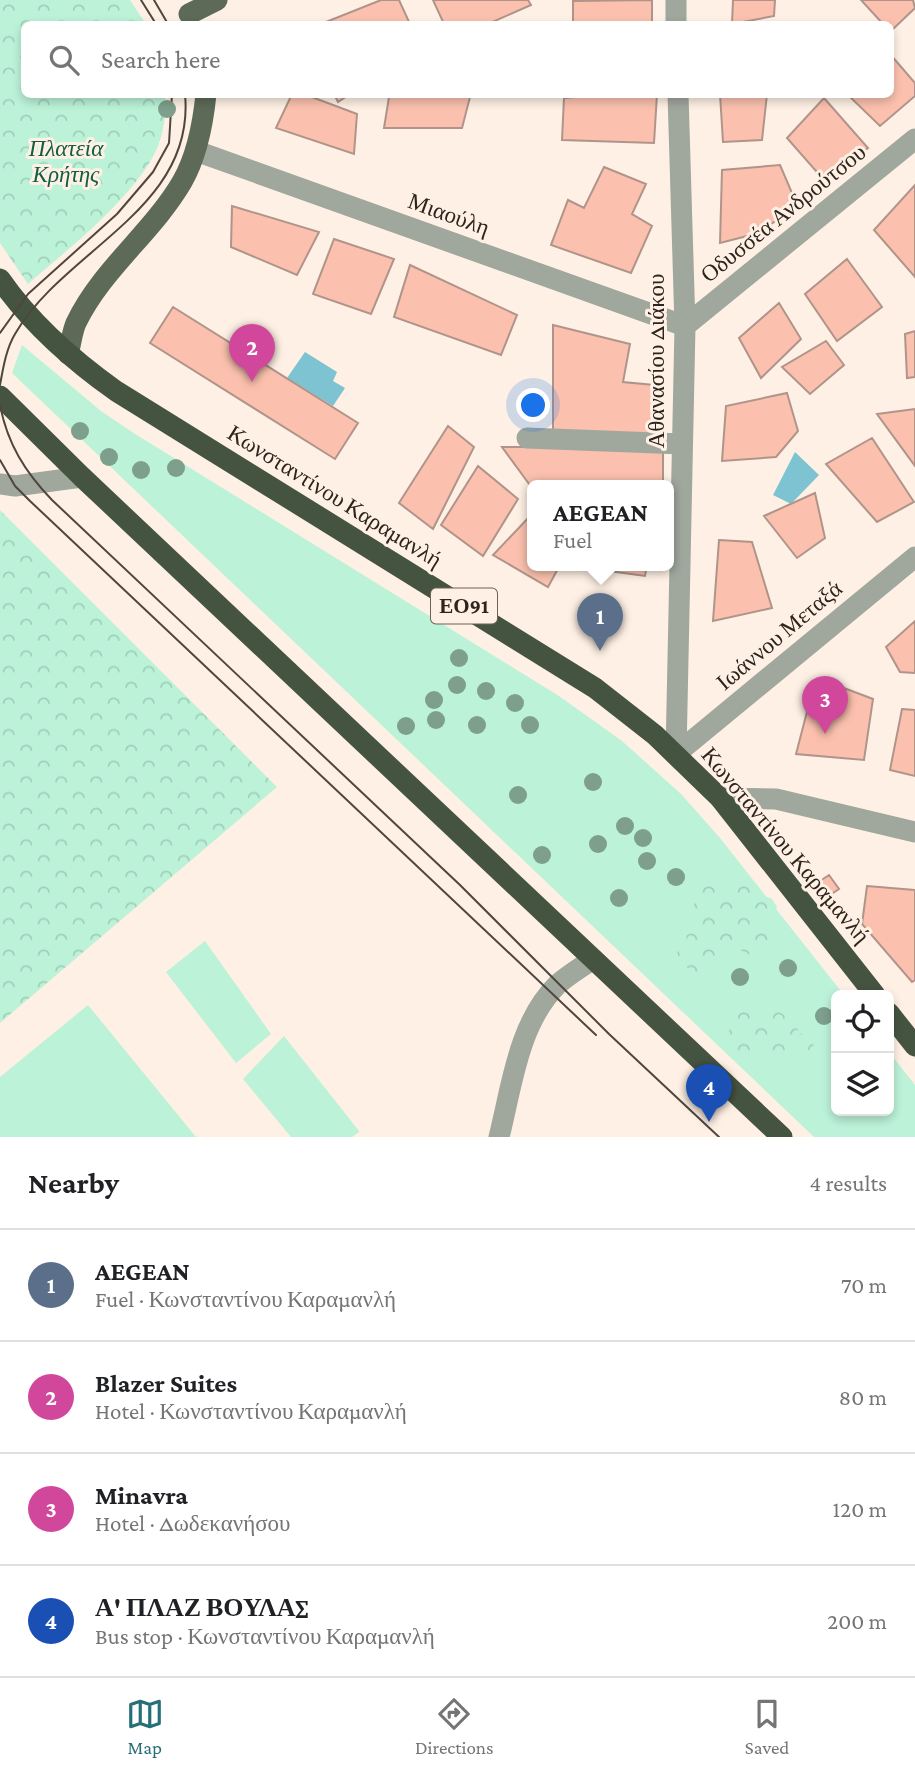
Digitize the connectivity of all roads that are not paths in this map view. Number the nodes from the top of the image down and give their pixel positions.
1 (217, 0) edge
2 (676, 0) edge
3 (187, 13) edge
4 (676, 21) edge
5 (205, 98) edge
6 (678, 98) edge
7 (915, 139) edge
8 (195, 151) junction
9 (0, 279) edge
10 (685, 326) junction
11 (68, 354) junction
12 (0, 396) edge
13 (527, 438) dead end
14 (682, 444) junction
15 (82, 477) junction
16 (0, 484) edge
17 (915, 557) edge
18 (676, 754) junction
19 (719, 798) junction
20 (915, 832) edge
21 (593, 959) junction
22 (871, 990) edge
23 (894, 1019) edge
24 (915, 1046) edge
25 (499, 1137) edge
26 (782, 1137) edge

1 - 3 main road
2 - 4 street
5 - 8 main road
6 - 10 street, Αθανασίου Διάκου
7 - 10 street, Οδυσσέα Ανδρούτσου
8 - 10 street, Μιαούλη
8 - 11 main road
9 - 11 highway, Κωνσταντίνου Καραμανλή / ΕΟ91
10 - 14 street, Αθανασίου Διάκου
11 - 18 highway, Κωνσταντίνου Καραμανλή / ΕΟ91
12 - 15 highway
13 - 14 street
14 - 18 street, Αθανασίου Διάκου
15 - 16 street
15 - 21 highway
17 - 18 street, Ιωάννου Μεταξά
18 - 19 highway, Κωνσταντίνου Καραμανλή / ΕΟ91
19 - 20 street
19 - 22 highway, Κωνσταντίνου Καραμανλή / ΕΟ91
21 - 25 street
21 - 26 highway
23 - 24 highway

